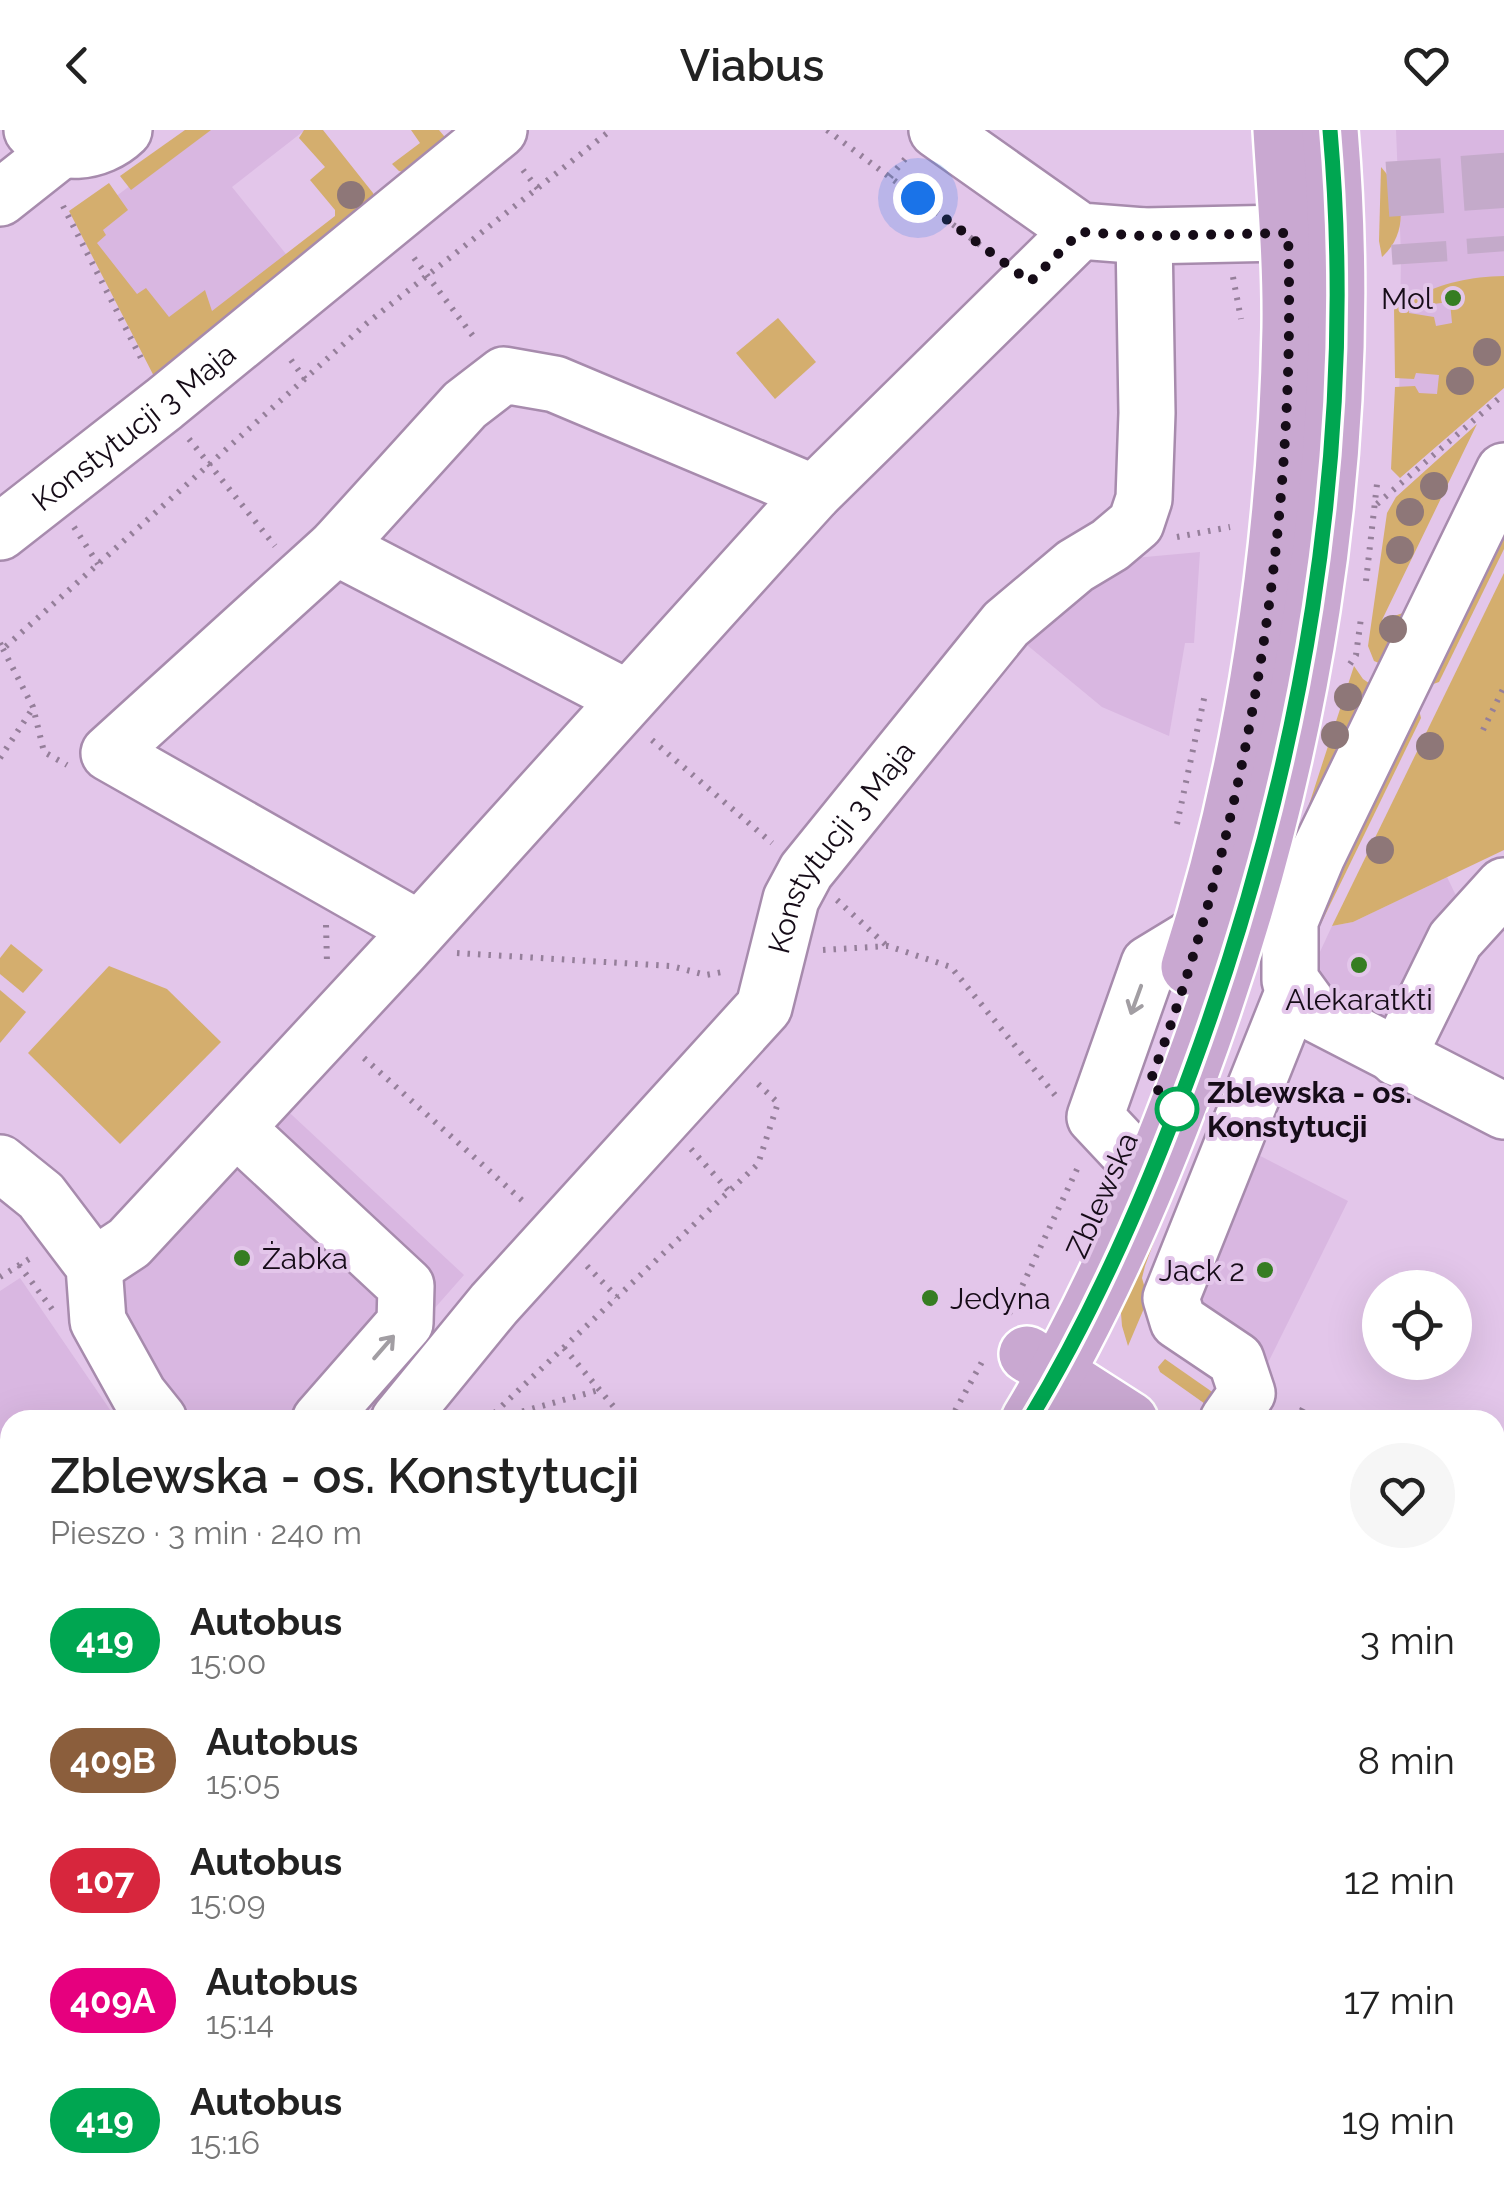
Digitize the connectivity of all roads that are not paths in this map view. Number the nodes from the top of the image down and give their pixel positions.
1 (10, 130) edge
2 (124, 130) edge
3 (499, 130) edge
4 (937, 130) edge
5 (1281, 130) edge
6 (1330, 130) edge
7 (47, 140) edge
8 (0, 142) edge
9 (0, 198) edge
10 (1080, 232) junction
11 (1288, 233) junction
12 (1144, 236) junction
13 (1504, 472) edge
14 (814, 494) junction
15 (0, 532) edge
16 (336, 547) junction
17 (622, 704) junction
18 (1504, 886) edge
19 (419, 929) junction
20 (1293, 984) junction
21 (1396, 1058) junction
22 (1504, 1111) edge
23 (236, 1128) junction
24 (0, 1163) edge
25 (94, 1266) junction
26 (1017, 1353) junction
27 (151, 1410) edge
28 (329, 1410) edge
29 (407, 1410) edge
30 (994, 1410) edge
31 (1027, 1410) edge
32 (1113, 1410) edge
33 (1234, 1410) edge

1 - 8 street
2 - 7 street
3 - 15 street, Konstytucji 3 Maja
4 - 10 street
5 - 11 main road, Zblewska
6 - 26 main road, Zblewska
7 - 9 street
10 - 12 street
10 - 14 street
11 - 12 street
11 -> 26 main road, Zblewska
12 - 29 street, Konstytucji 3 Maja
13 - 20 street
14 - 16 street
14 - 17 street
16 - 17 street
16 - 19 street
17 - 19 street
18 - 21 street
19 - 23 street
20 - 21 street
20 - 33 street
21 - 22 street
23 - 25 street
28 -> 23 street
24 - 25 street
25 - 27 street
26 - 30 main road, Zblewska
26 - 31 main road, Zblewska
26 - 32 main road

